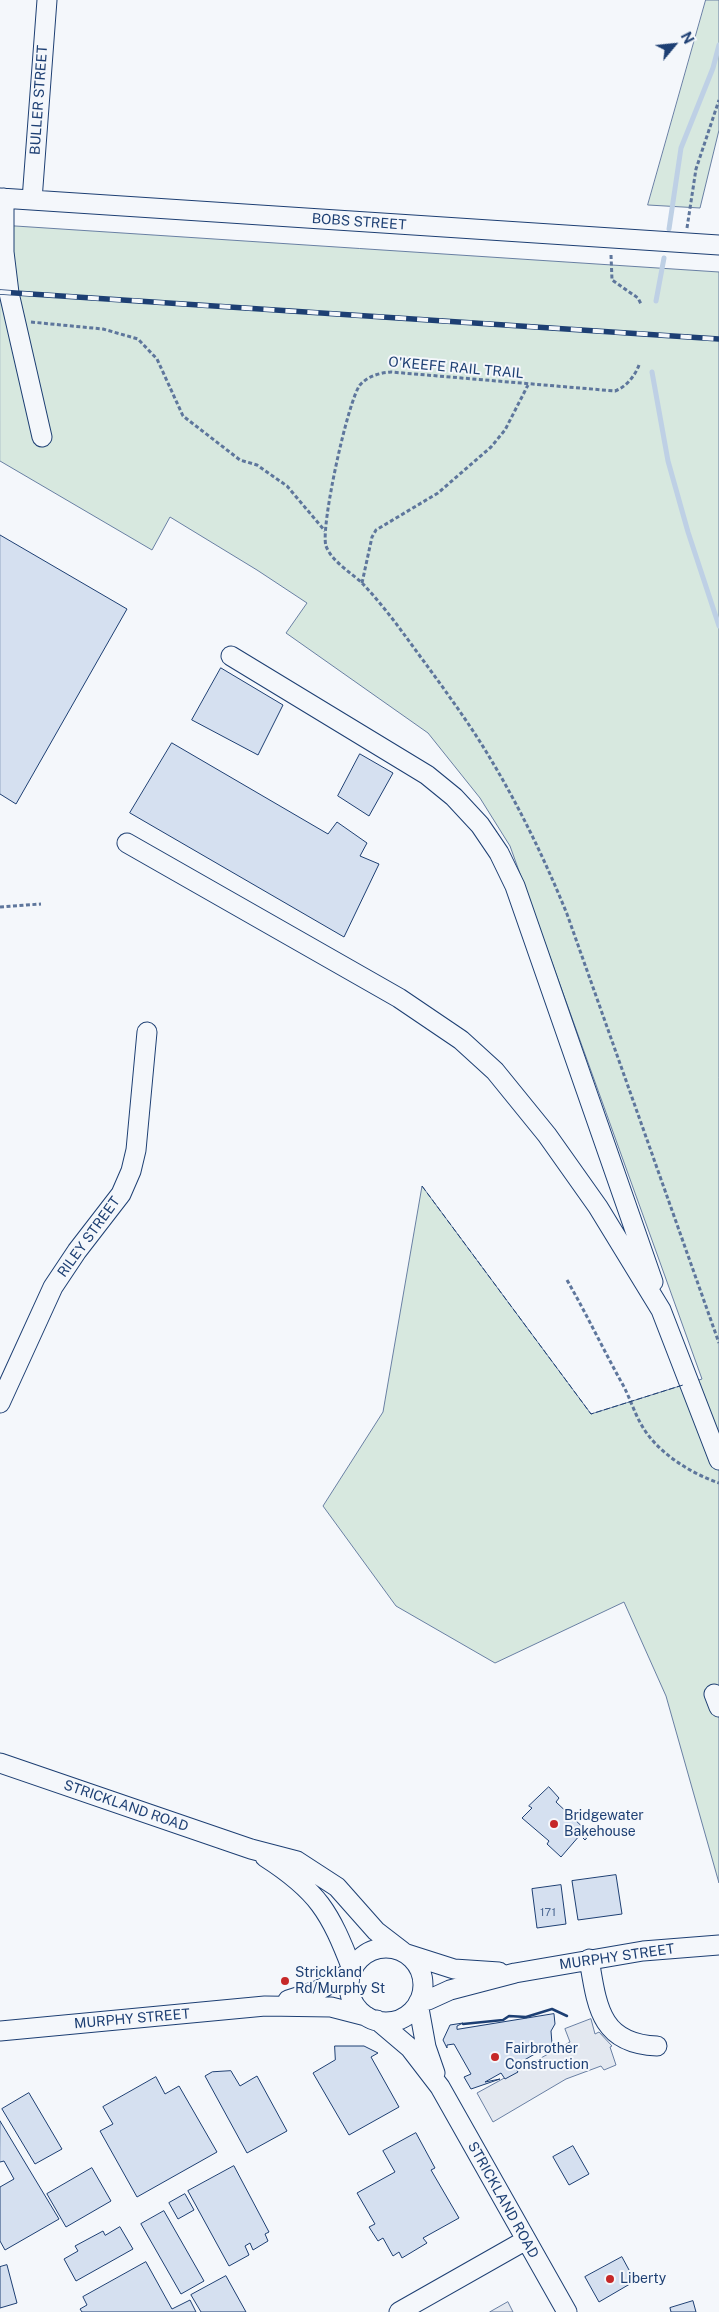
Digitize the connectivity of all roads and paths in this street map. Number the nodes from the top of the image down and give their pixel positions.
1 (47, 0) edge
2 (719, 100) edge
3 (2, 198) edge
4 (32, 200) junction
5 (611, 238) junction
6 (685, 243) junction
7 (719, 245) edge
8 (641, 304) dead end
9 (14, 321) junction
10 (639, 365) dead end
11 (528, 385) junction
12 (42, 438) dead end
13 (325, 532) junction
14 (362, 584) junction
15 (231, 656) dead end
16 (127, 843) dead end
17 (40, 904) dead end
18 (0, 908) edge
19 (147, 1032) dead end
20 (567, 1280) dead end
21 (661, 1310) junction
22 (719, 1344) edge
23 (0, 1403) edge
24 (719, 1460) edge
25 (719, 1483) edge
26 (0, 1763) edge
27 (251, 1849) junction
28 (719, 1945) edge
29 (404, 1953) junction
30 (589, 1960) junction
31 (352, 1971) junction
32 (515, 1973) junction
33 (419, 2002) junction
34 (264, 2006) junction
35 (372, 2018) junction
36 (0, 2031) edge
37 (656, 2046) dead end
38 (440, 2087) junction
39 (526, 2240) junction
40 (399, 2312) edge
41 (567, 2312) edge

1 - 4 street, BULLER STREET
2 - 6 path
3 - 4 street, BOBS STREET
3 - 9 street
4 - 5 street, BOBS STREET
5 - 6 street, BOBS STREET
5 - 8 path
6 - 7 street, BOBS STREET
9 - 12 street
9 - 13 path
10 - 11 path, O'KEEFE RAIL TRAIL
11 - 13 path, O'KEEFE RAIL TRAIL
11 - 14 path
13 - 14 path, O'KEEFE RAIL TRAIL
14 - 22 path, O'KEEFE RAIL TRAIL
15 - 21 street
16 - 21 street
17 - 18 path
19 - 23 street, RILEY STREET
20 - 25 path
21 - 24 street
26 - 27 street, STRICKLAND ROAD
27 - 29 street, STRICKLAND ROAD
27 - 31 street, STRICKLAND ROAD
28 - 30 street, MURPHY STREET
29 - 31 street
29 - 32 street, MURPHY STREET
29 - 33 street
30 - 32 street, MURPHY STREET
30 - 37 street
31 - 34 street, MURPHY STREET
31 - 35 street
32 - 33 street, MURPHY STREET
33 - 35 street
33 - 38 street, STRICKLAND ROAD
34 - 35 street, MURPHY STREET
34 - 36 street, MURPHY STREET
35 - 38 street, STRICKLAND ROAD
38 - 39 street, STRICKLAND ROAD
39 - 40 street
39 - 41 street, STRICKLAND ROAD

